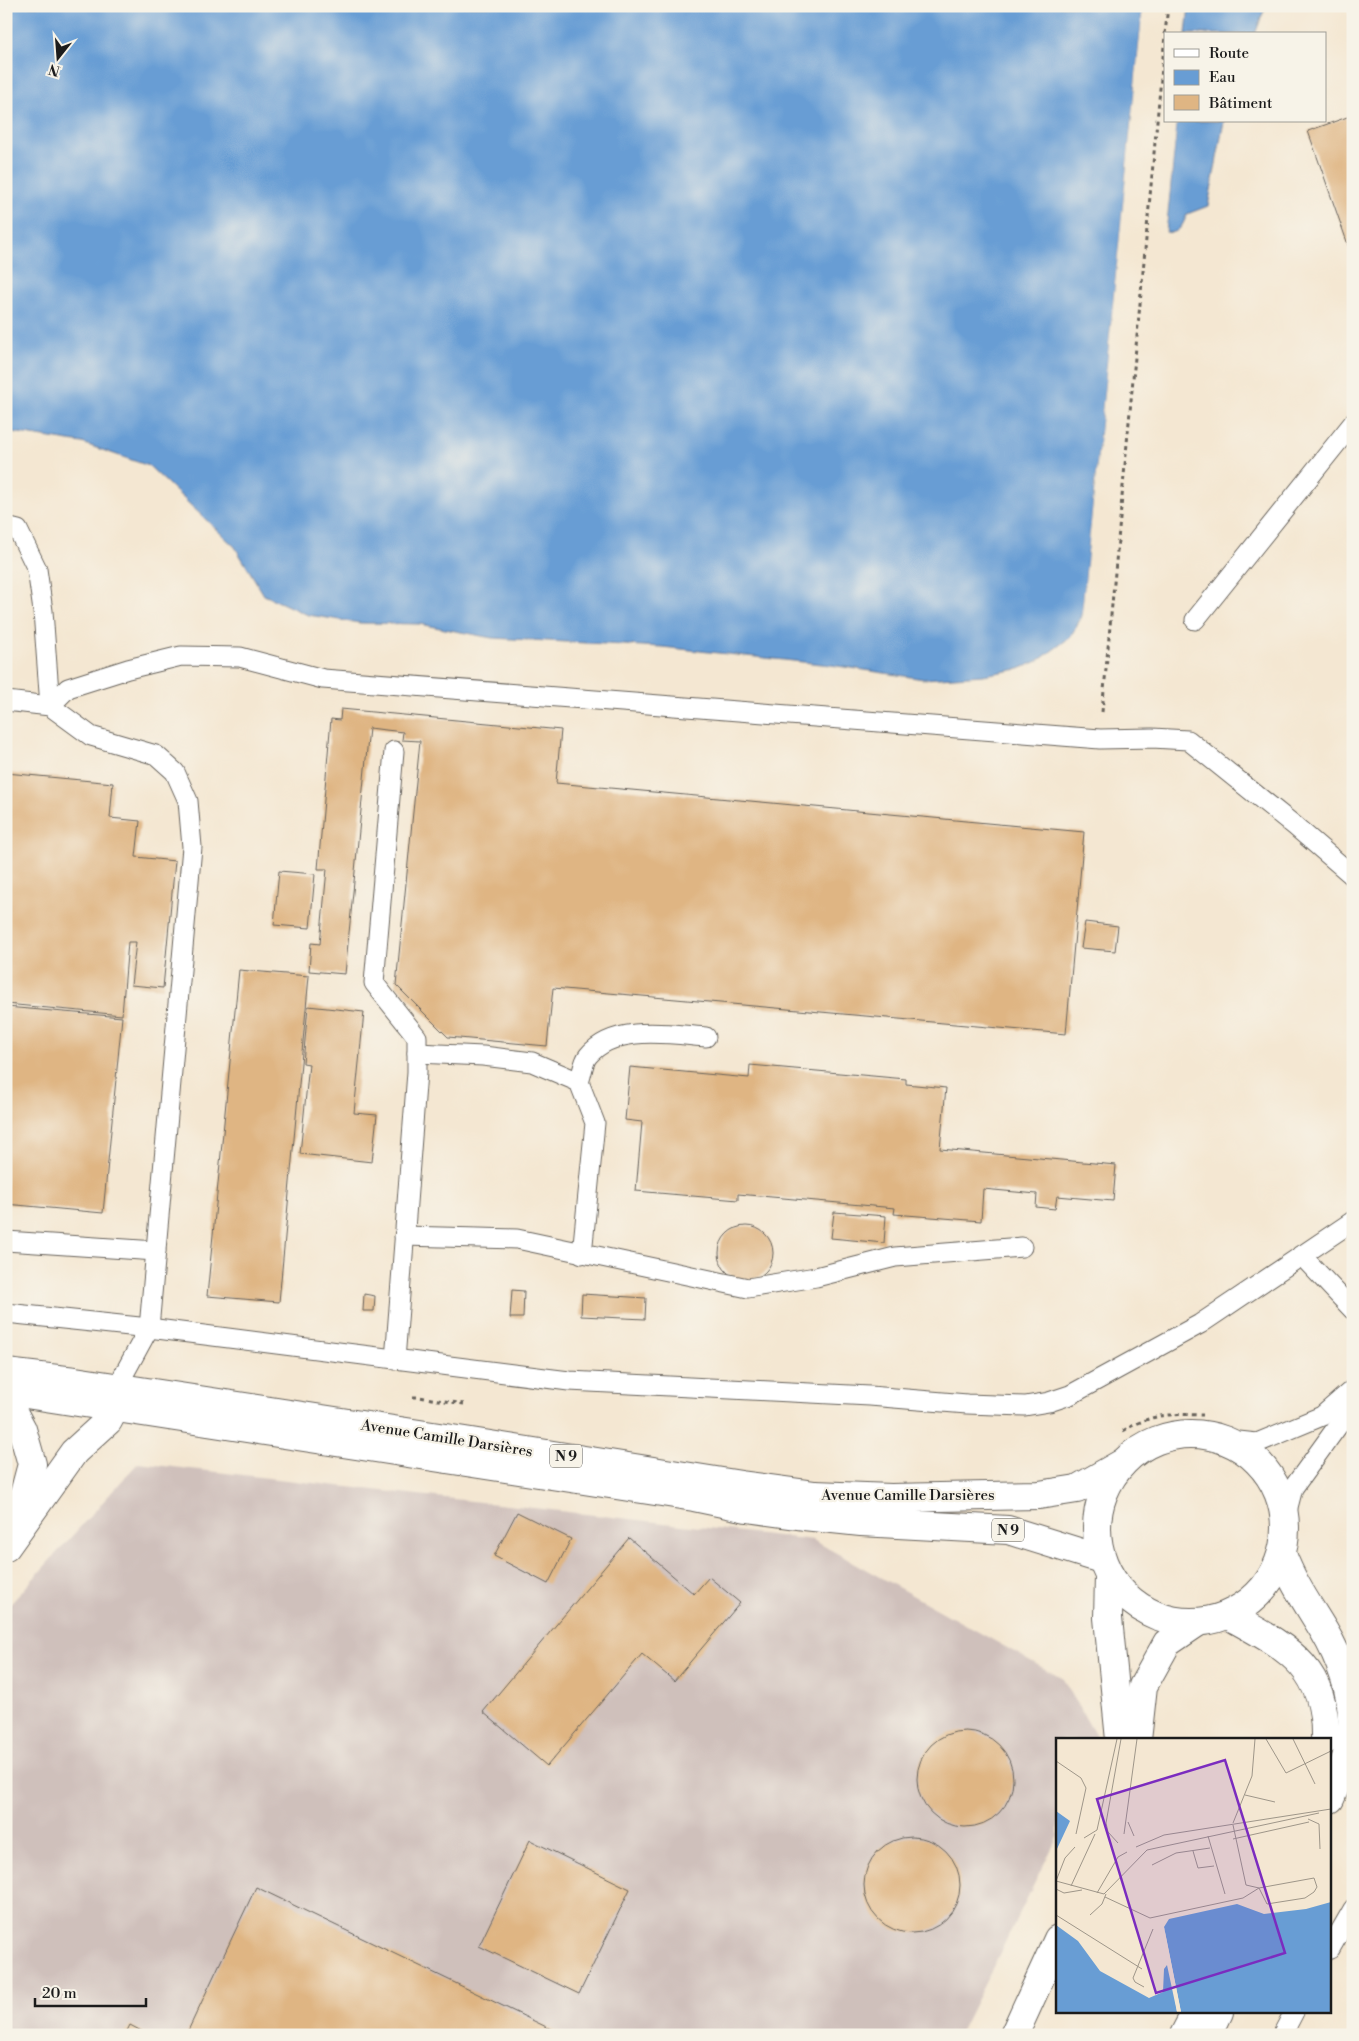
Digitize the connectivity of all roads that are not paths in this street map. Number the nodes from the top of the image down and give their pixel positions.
1 (1353, 423) edge
2 (6, 527) edge
3 (1195, 620) dead end
4 (6, 701) edge
5 (50, 706) junction
6 (394, 751) dead end
7 (1353, 876) edge
8 (706, 1037) dead end
9 (417, 1053) junction
10 (579, 1082) junction
11 (1353, 1220) edge
12 (404, 1236) junction
13 (6, 1241) edge
14 (1022, 1248) dead end
15 (156, 1251) junction
16 (582, 1254) junction
17 (1301, 1255) junction
18 (1353, 1310) edge
19 (6, 1313) edge
20 (149, 1328) junction
21 (395, 1360) junction
22 (6, 1373) edge
23 (1353, 1388) edge
24 (6, 1391) edge
25 (119, 1398) junction
26 (6, 1399) edge
27 (1353, 1406) edge
28 (1216, 1428) junction
29 (1121, 1464) junction
30 (1285, 1519) junction
31 (9, 1545) edge
32 (1282, 1554) junction
33 (1105, 1567) junction
34 (1228, 1615) junction
35 (1198, 1622) junction
36 (1120, 1738) edge
37 (1137, 1738) edge
38 (1325, 1738) edge
39 (1332, 1794) edge
40 (1353, 1908) edge
41 (1056, 1943) edge
42 (1332, 1945) edge
43 (1195, 2014) edge
44 (1219, 2014) edge
45 (1293, 2014) edge
46 (1014, 2035) edge
47 (1184, 2035) edge
48 (1208, 2035) edge
49 (1282, 2035) edge

1 - 3 lane
2 - 5 lane
4 - 5 lane
5 - 7 lane
5 - 15 lane
6 - 9 lane
8 - 10 lane
9 - 10 lane
9 - 12 lane
10 - 16 lane
11 - 17 lane
12 - 16 lane
12 - 21 lane
13 - 15 lane
14 - 16 lane
15 - 20 lane
17 - 18 lane
17 - 21 lane
19 - 20 lane
20 - 21 lane
20 - 25 lane
22 - 25 main road, Avenue Camille Darsières / N 9
23 - 28 lane
24 - 25 main road, Avenue Camille Darsières / N 9
25 - 29 main road, Avenue Camille Darsières / N 9
25 - 31 main road
25 - 33 main road, Avenue Camille Darsières / N 9
26 - 31 main road
27 - 30 lane
28 - 29 main road
28 - 30 main road
29 - 33 main road
30 - 32 main road
32 - 34 main road
32 - 39 main road
33 - 35 main road
33 - 36 main road
34 - 35 main road
34 - 38 main road
35 - 37 main road
40 - 42 lane
41 - 46 main road
43 - 47 main road
44 - 48 main road
45 - 49 lane

